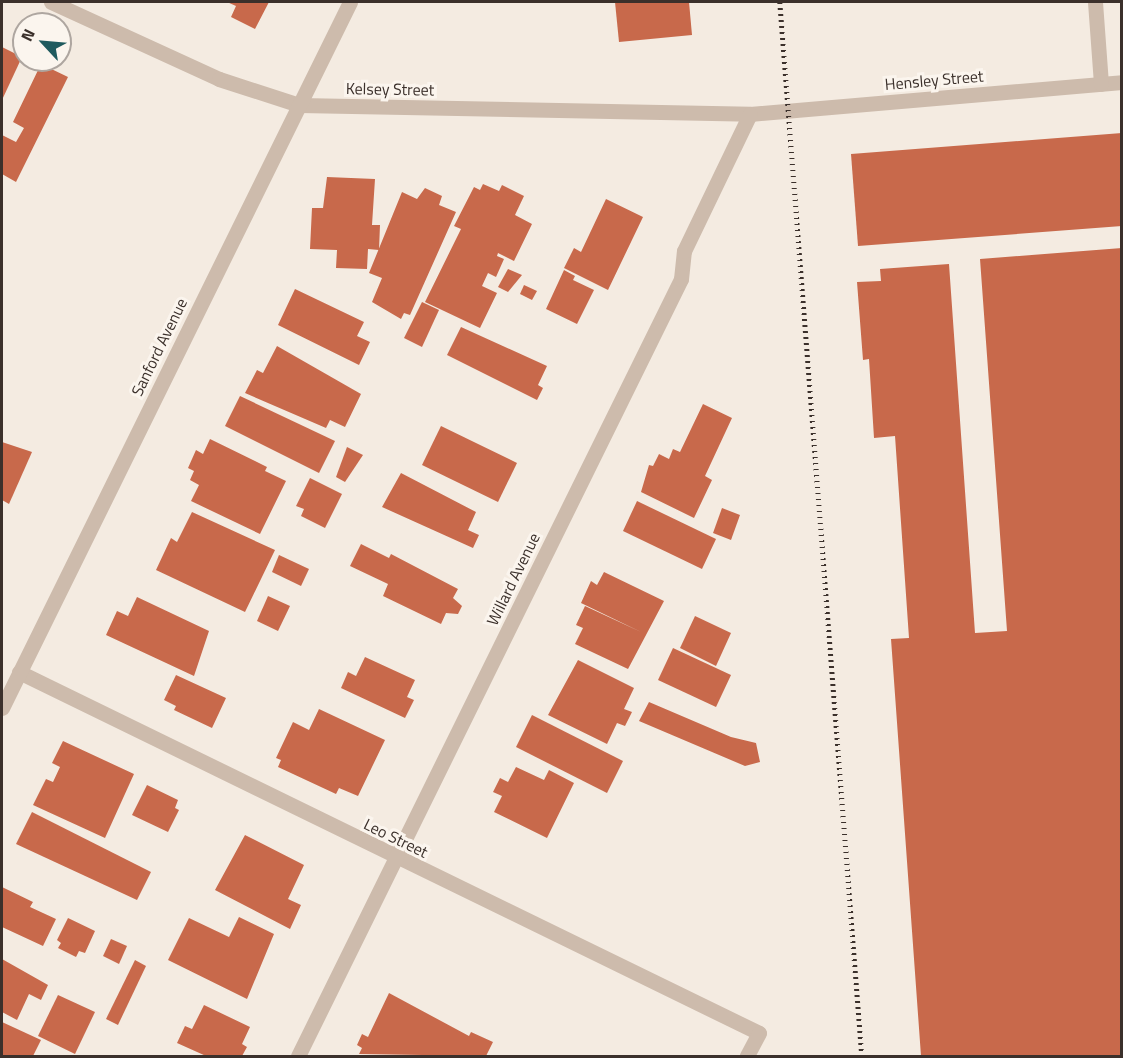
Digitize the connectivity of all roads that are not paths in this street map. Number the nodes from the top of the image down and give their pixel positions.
1 (51, 2) edge
2 (350, 2) edge
3 (1095, 2) edge
4 (1122, 82) edge
5 (1101, 84) junction
6 (299, 105) junction
7 (750, 114) junction
8 (19, 672) junction
9 (2, 708) edge
10 (396, 859) junction
11 (298, 1056) edge
12 (747, 1056) edge

1 - 6 street, Kelsey Street
2 - 6 street, Sanford Avenue
3 - 5 street
4 - 5 street, Hensley Street
5 - 7 street, Hensley Street
6 - 7 street, Kelsey Street
6 - 8 street, Sanford Avenue
7 - 10 street, Willard Avenue
8 - 9 street, Sanford Avenue
8 - 10 street, Leo Street
10 - 11 street, Willard Avenue
10 - 12 street, Leo Street

